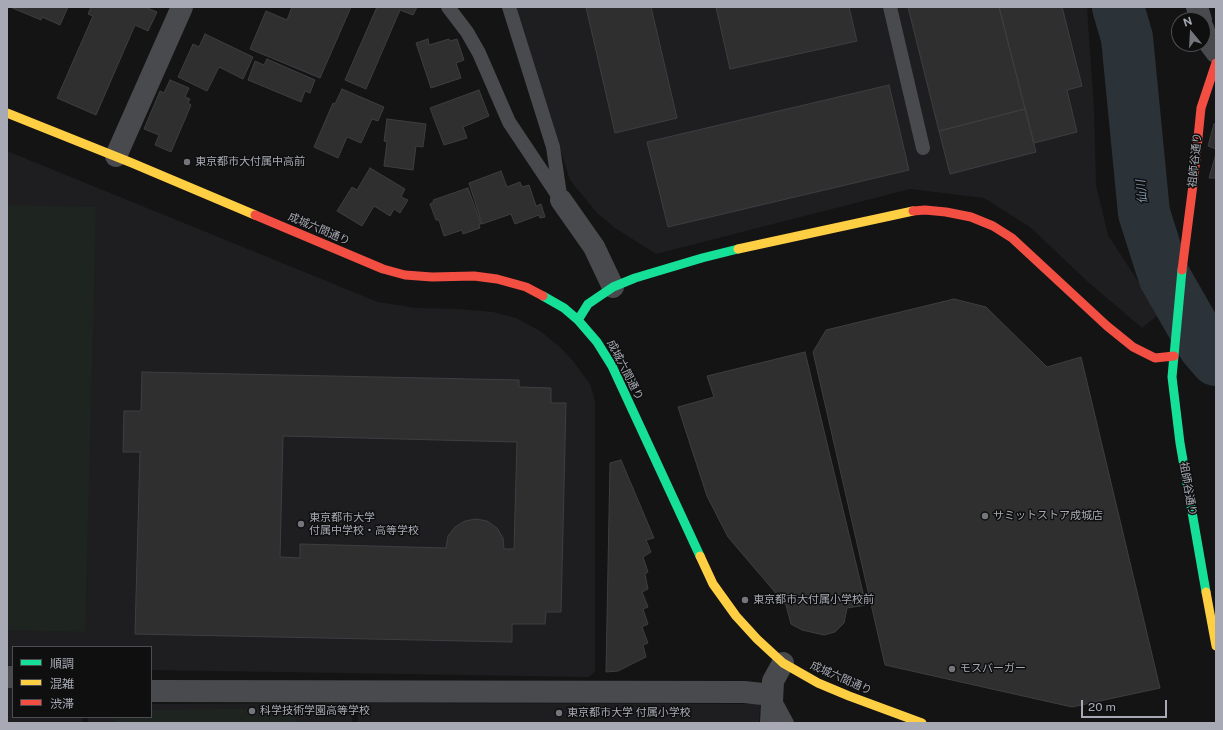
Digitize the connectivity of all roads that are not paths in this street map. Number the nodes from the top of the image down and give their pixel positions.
1 (182, 7) edge
2 (448, 7) edge
3 (509, 7) edge
4 (890, 7) edge
5 (1216, 63) edge
6 (7, 113) edge
7 (923, 148) dead end
8 (116, 156) junction
9 (561, 200) junction
10 (613, 287) junction
11 (578, 320) junction
12 (1174, 356) junction
13 (1216, 646) edge
14 (783, 663) junction
15 (152, 691) edge
16 (772, 695) junction
17 (771, 723) edge
18 (787, 723) edge
19 (922, 723) edge

1 - 8 street
2 - 9 lane
3 - 9 lane
4 - 7 lane
5 - 12 street, 祖師谷通り
6 - 8 street, 成城六間通り
8 - 11 street, 成城六間通り
9 - 10 street
10 - 11 street
10 - 12 street
11 - 14 street, 成城六間通り
12 - 13 street, 祖師谷通り
14 - 16 street
14 - 19 street, 成城六間通り
15 - 16 street
16 - 17 street
16 - 18 lane

